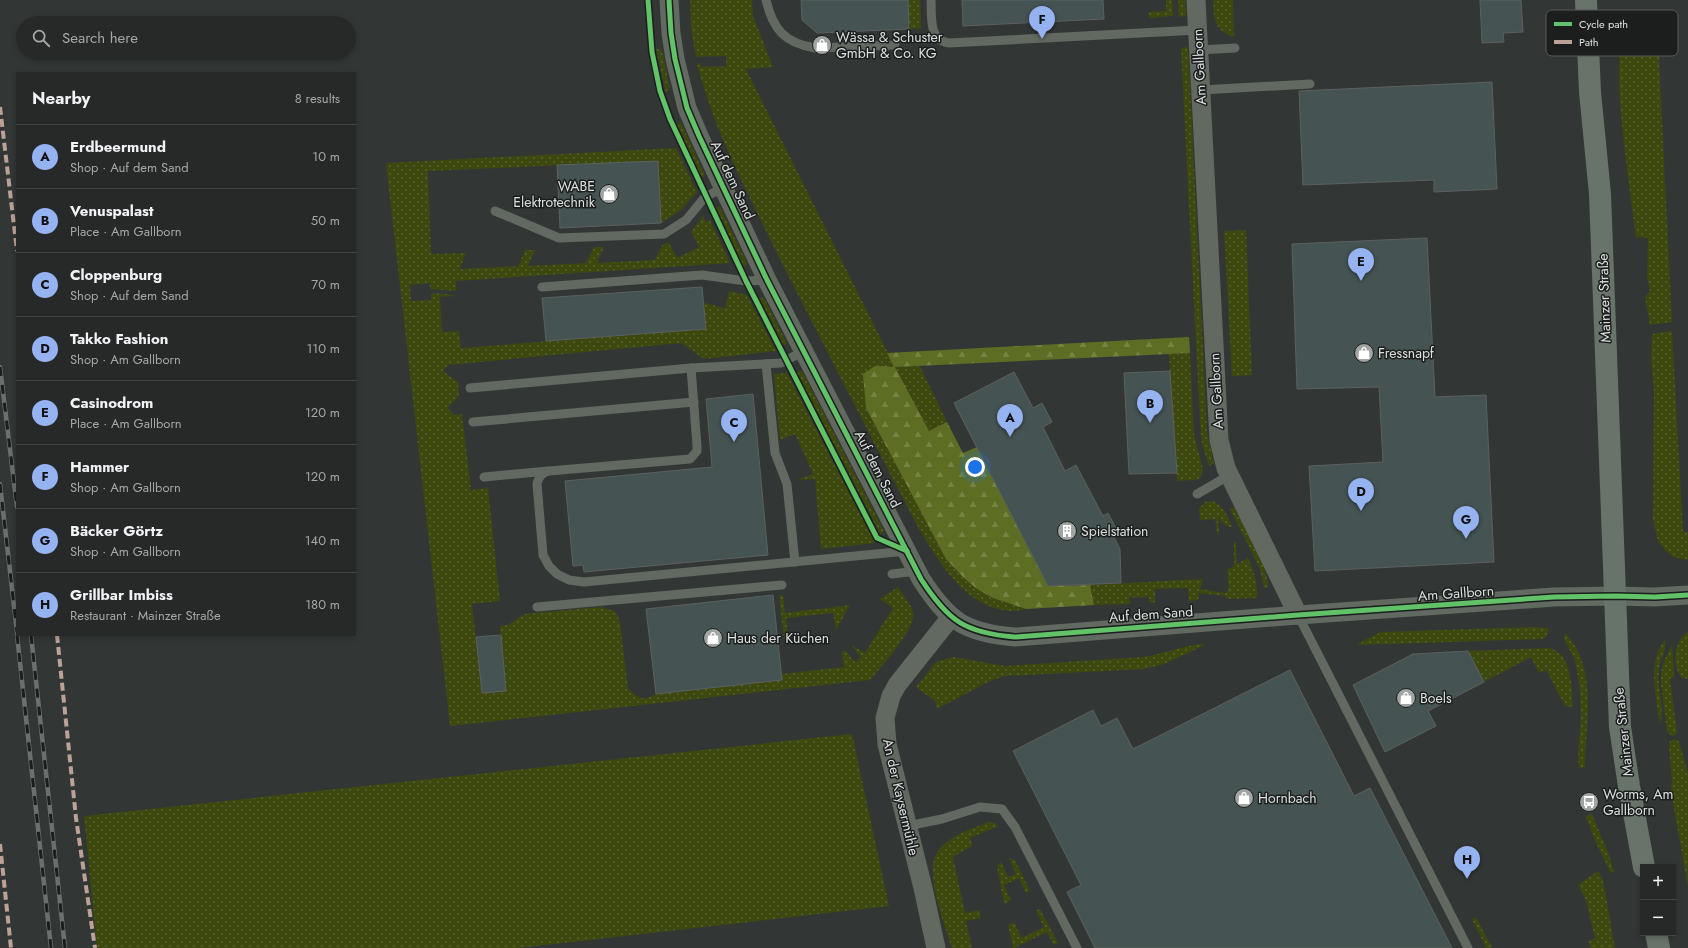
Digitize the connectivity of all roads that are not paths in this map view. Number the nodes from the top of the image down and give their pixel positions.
1 (669, 0) edge
2 (766, 0) edge
3 (931, 0) edge
4 (1196, 0) edge
5 (1586, 0) edge
6 (1586, 10) edge
7 (1198, 30) junction
8 (895, 45) dead end
9 (1235, 48) dead end
10 (1198, 50) junction
11 (1588, 56) edge
12 (1310, 84) dead end
13 (1200, 90) junction
14 (723, 188) junction
15 (495, 211) dead end
16 (767, 280) junction
17 (542, 287) dead end
18 (804, 351) junction
19 (766, 364) junction
20 (691, 368) junction
21 (470, 388) dead end
22 (694, 402) junction
23 (473, 422) dead end
24 (549, 471) junction
25 (1230, 475) junction
26 (484, 477) dead end
27 (1197, 494) dead end
28 (907, 551) junction
29 (795, 562) junction
30 (917, 571) junction
31 (892, 574) dead end
32 (782, 585) dead end
33 (1688, 595) edge
34 (1615, 596) junction
35 (537, 607) dead end
36 (1298, 615) junction
37 (951, 616) junction
38 (907, 826) junction
39 (1643, 864) edge
40 (1656, 936) edge
41 (936, 948) edge
42 (1077, 948) edge
43 (1468, 948) edge
44 (1658, 948) edge

1 - 14 street, Auf dem Sand
2 - 8 lane
3 - 7 lane
4 - 7 street, Am Gallborn
5 - 6 main road, Mainzer Straße
7 - 10 street, Am Gallborn
9 - 10 lane
10 - 13 street, Am Gallborn
11 - 34 main road, Mainzer Straße
12 - 13 lane
13 - 25 street, Am Gallborn
14 - 15 lane
14 - 16 street, Auf dem Sand
16 - 17 lane
16 - 18 street, Auf dem Sand
18 - 19 lane
18 - 28 street, Auf dem Sand
19 - 20 lane
19 - 29 lane
20 - 21 lane
20 - 22 lane
22 - 23 lane
22 - 24 lane
24 - 26 lane
24 - 29 lane
25 - 27 lane
25 - 36 street, Am Gallborn
28 - 29 lane
28 - 30 street, Auf dem Sand
30 - 31 lane
30 - 37 street, Auf dem Sand
32 - 35 lane
33 - 34 street
34 - 36 street, Am Gallborn
34 - 39 main road, Mainzer Straße
36 - 37 street, Auf dem Sand
36 - 43 lane
37 - 38 street, An der Kaysermühle
38 - 41 street, An der Kaysermühle
38 - 42 lane
40 - 44 main road

